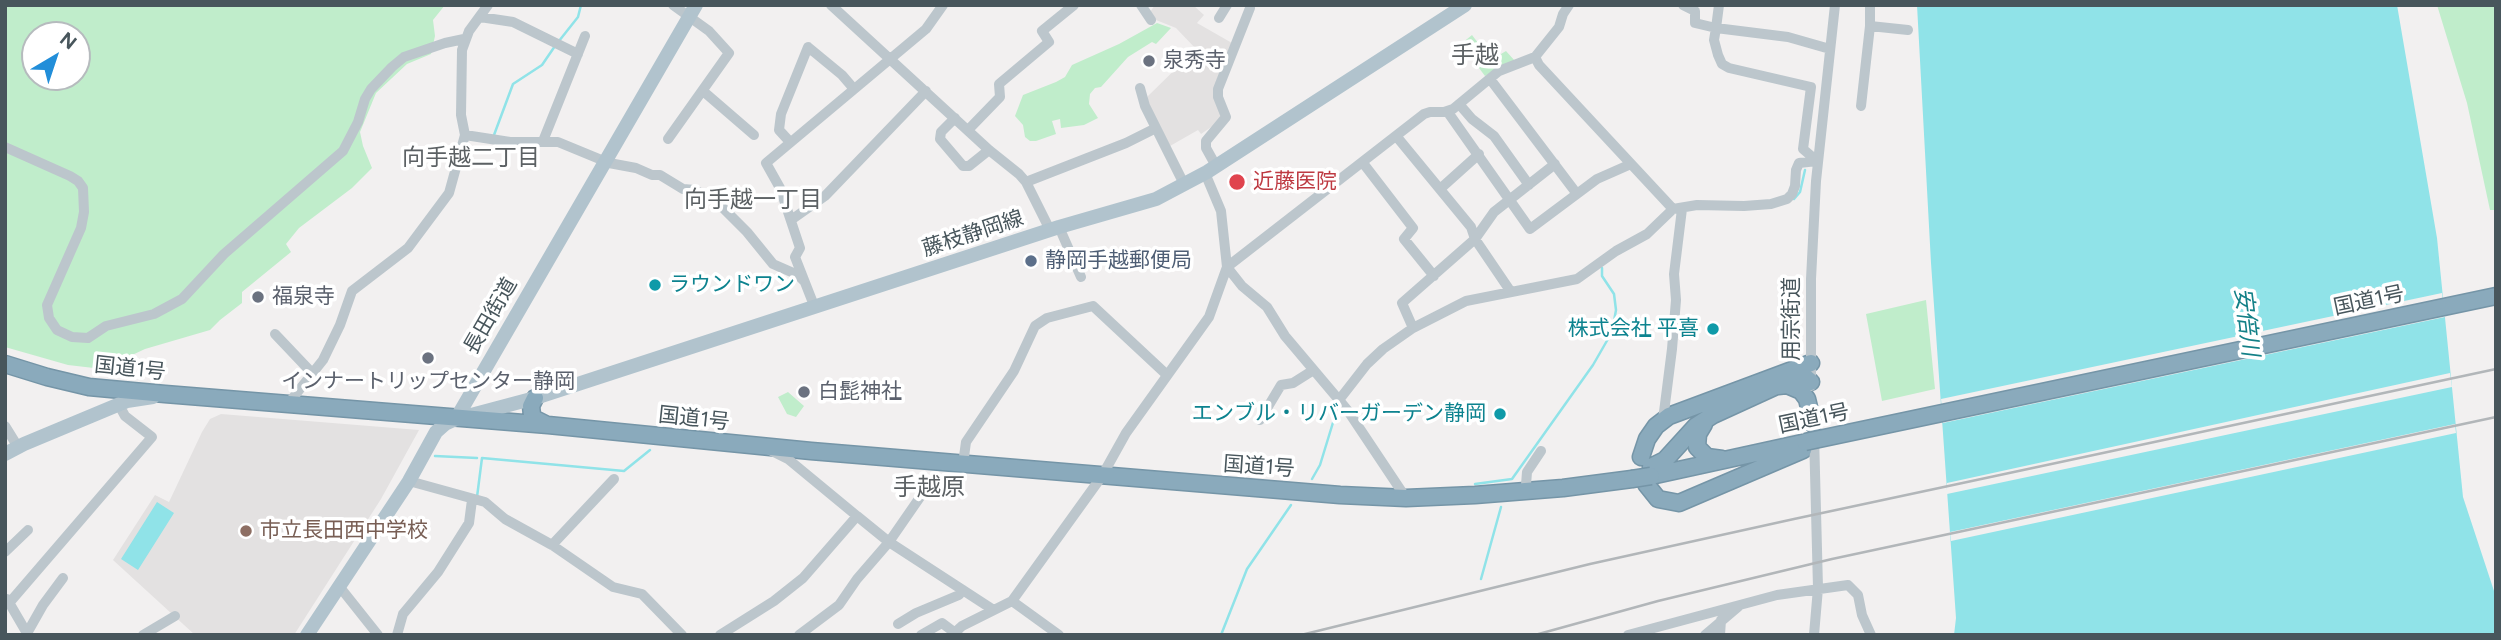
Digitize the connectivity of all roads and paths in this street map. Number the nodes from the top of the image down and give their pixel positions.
1 (488, 5) edge
2 (673, 5) edge
3 (850, 5) edge
4 (943, 5) edge
5 (1074, 5) edge
6 (1141, 5) edge
7 (1227, 5) edge
8 (1465, 5) edge
9 (1569, 5) edge
10 (1683, 5) edge
11 (1719, 5) edge
12 (1835, 5) edge
13 (1870, 5) edge
14 (1250, 8) dead end
15 (835, 9) edge
16 (1445, 10) edge
17 (692, 11) edge
18 (480, 17) junction
19 (1219, 18) dead end
20 (1151, 20) dead end
21 (1870, 26) junction
22 (1716, 28) junction
23 (1908, 30) dead end
24 (585, 36) dead end
25 (464, 39) junction
26 (1830, 49) junction
27 (578, 54) junction
28 (1535, 57) junction
29 (890, 59) junction
30 (1490, 79) junction
31 (1140, 88) dead end
32 (854, 89) junction
33 (703, 91) junction
34 (926, 91) junction
35 (1459, 104) junction
36 (1861, 106) dead end
37 (1447, 111) junction
38 (955, 118) junction
39 (1156, 128) junction
40 (968, 130) junction
41 (465, 135) junction
42 (754, 135) dead end
43 (1397, 137) junction
44 (668, 139) dead end
45 (543, 141) junction
46 (790, 142) junction
47 (5, 147) edge
48 (989, 150) junction
49 (1479, 155) junction
50 (605, 161) junction
51 (1817, 161) junction
52 (1363, 163) junction
53 (1555, 164) junction
54 (1631, 164) junction
55 (1211, 170) junction
56 (1026, 182) junction
57 (1184, 184) junction
58 (1529, 185) junction
59 (1440, 189) junction
60 (1577, 194) junction
61 (1511, 199) junction
62 (1678, 209) junction
63 (791, 220) junction
64 (1054, 229) junction
65 (1475, 239) junction
66 (1227, 267) junction
67 (1434, 276) junction
68 (1081, 277) dead end
69 (804, 281) junction
70 (1511, 292) junction
71 (2496, 296) edge
72 (815, 308) junction
73 (1413, 328) junction
74 (275, 334) dead end
75 (1811, 363) junction
76 (5, 364) edge
77 (1312, 371) junction
78 (313, 374) junction
79 (1167, 375) junction
80 (1803, 379) junction
81 (89, 387) junction
82 (1767, 389) junction
83 (165, 394) junction
84 (535, 398) junction
85 (1339, 400) junction
86 (288, 404) junction
87 (119, 405) junction
88 (1726, 409) junction
89 (456, 419) junction
90 (87, 420) junction
91 (1259, 420) dead end
92 (1662, 420) junction
93 (548, 425) junction
94 (1813, 425) junction
95 (5, 426) edge
96 (761, 446) junction
97 (1804, 446) junction
98 (12, 451) edge
99 (1541, 451) dead end
100 (1728, 460) junction
101 (963, 464) junction
102 (1642, 472) junction
103 (1102, 476) junction
104 (934, 477) dead end
105 (614, 479) dead end
106 (409, 481) junction
107 (1526, 485) junction
108 (1475, 495) junction
109 (1406, 498) junction
110 (472, 500) junction
111 (857, 516) junction
112 (28, 530) dead end
113 (889, 542) junction
114 (552, 545) junction
115 (5, 552) edge
116 (63, 578) dead end
117 (339, 586) junction
118 (1818, 588) junction
119 (963, 590) junction
120 (8, 600) edge
121 (1012, 600) junction
122 (1741, 604) junction
123 (992, 609) junction
124 (175, 616) dead end
125 (1721, 620) junction
126 (898, 624) dead end
127 (27, 634) edge
128 (955, 634) edge
129 (143, 635) edge
130 (307, 635) edge
131 (378, 635) edge
132 (397, 635) edge
133 (682, 635) edge
134 (720, 635) edge
135 (799, 635) edge
136 (921, 635) edge
137 (1059, 635) edge
138 (1628, 635) edge
139 (1705, 635) edge
140 (1720, 635) edge
141 (1814, 635) edge
142 (1871, 635) edge

1 - 18 street
2 - 17 street
3 - 15 street
4 - 29 street
5 - 40 street
6 - 20 street
7 - 19 street
8 - 16 main road, 藤枝静岡線
9 - 28 street
10 - 22 street
11 - 22 street
12 - 26 street, 用宗街道
13 - 21 street
14 - 55 street
15 - 29 street
16 - 55 main road, 藤枝静岡線
17 - 33 street
17 - 50 main road, 長田街道
18 - 25 street
18 - 27 street
21 - 23 street
21 - 36 street
22 - 26 street
22 - 51 street
24 - 27 street
25 - 41 street
25 - 47 street
26 - 51 street, 用宗街道
27 - 45 street
28 - 30 street
28 - 54 street
29 - 32 street
29 - 34 street
30 - 35 street
30 - 53 street
31 - 39 street
32 - 46 street
32 - 46 street
33 - 42 street
33 - 44 street
34 - 38 street
34 - 63 street
35 - 37 street
35 - 58 street
37 - 43 street
37 - 49 street
38 - 40 street
38 - 48 street
39 - 56 street
39 - 57 street
40 - 48 street
41 - 45 street
41 - 78 street
43 - 52 street
43 - 59 street
45 - 50 street
46 - 63 street
48 - 56 street
49 - 59 street
49 - 61 street
50 - 69 street
50 - 89 main road, 長田街道
51 - 62 street
51 - 75 street, 用宗街道
52 - 66 street
52 - 67 street
53 - 58 street
53 - 60 street
54 - 60 street
54 - 62 street
55 - 57 main road, 藤枝静岡線
55 - 66 street
56 - 64 street
57 - 64 main road, 藤枝静岡線
58 - 61 street
59 - 65 street
60 - 61 street
61 - 65 street
62 - 70 street
62 - 92 street
63 - 69 street
64 - 68 street
64 - 72 main road, 藤枝静岡線
65 - 67 street
65 - 70 street
66 - 77 street
66 - 79 street
67 - 73 street
69 - 72 street
70 - 73 street
71 - 97 highway, 国道1号, bridge
72 - 84 main road, 藤枝静岡線
73 - 85 street
74 - 78 street
75 - 80 street, 用宗街道
75 - 92 highway
76 - 81 highway, 国道1号
77 - 85 street
77 - 91 street
78 - 86 street
79 - 101 street
79 - 103 street
80 - 82 highway
80 - 94 street, 用宗街道
81 - 83 highway, 国道1号
81 - 90 main road
82 - 88 highway
82 - 94 highway
83 - 86 highway, 国道1号
83 - 87 main road
84 - 89 main road, 藤枝静岡線
84 - 93 highway
85 - 109 street
86 - 89 highway, 国道1号
87 - 90 main road
87 - 120 street
88 - 100 highway
88 - 102 highway
89 - 93 highway, 国道1号
89 - 106 main road, 長田街道
90 - 98 main road
92 - 102 highway
93 - 96 highway, 国道1号
94 - 118 street, 用宗街道
95 - 98 street
96 - 101 highway, 国道1号
96 - 111 street
97 - 100 highway, 国道1号
97 - 102 highway
99 - 107 street
100 - 102 highway, 国道1号
101 - 103 highway, 国道1号
102 - 107 highway
102 - 108 highway, 国道1号
103 - 109 highway, 国道1号
103 - 121 street
104 - 113 street
105 - 114 street
106 - 110 street
106 - 117 main road, 長田街道
107 - 108 highway
108 - 109 highway, 国道1号
110 - 114 street
110 - 132 street
111 - 113 street
111 - 134 street
112 - 115 street
113 - 119 street
113 - 135 street
114 - 133 street
116 - 127 street
117 - 130 main road, 長田街道
117 - 131 street
118 - 122 street
118 - 141 street, 用宗街道
118 - 142 street
119 - 123 street
119 - 126 street
120 - 127 street
121 - 123 street
121 - 137 street
122 - 125 street
122 - 138 street
123 - 128 street
124 - 129 street
125 - 139 street
125 - 140 street
128 - 136 street

